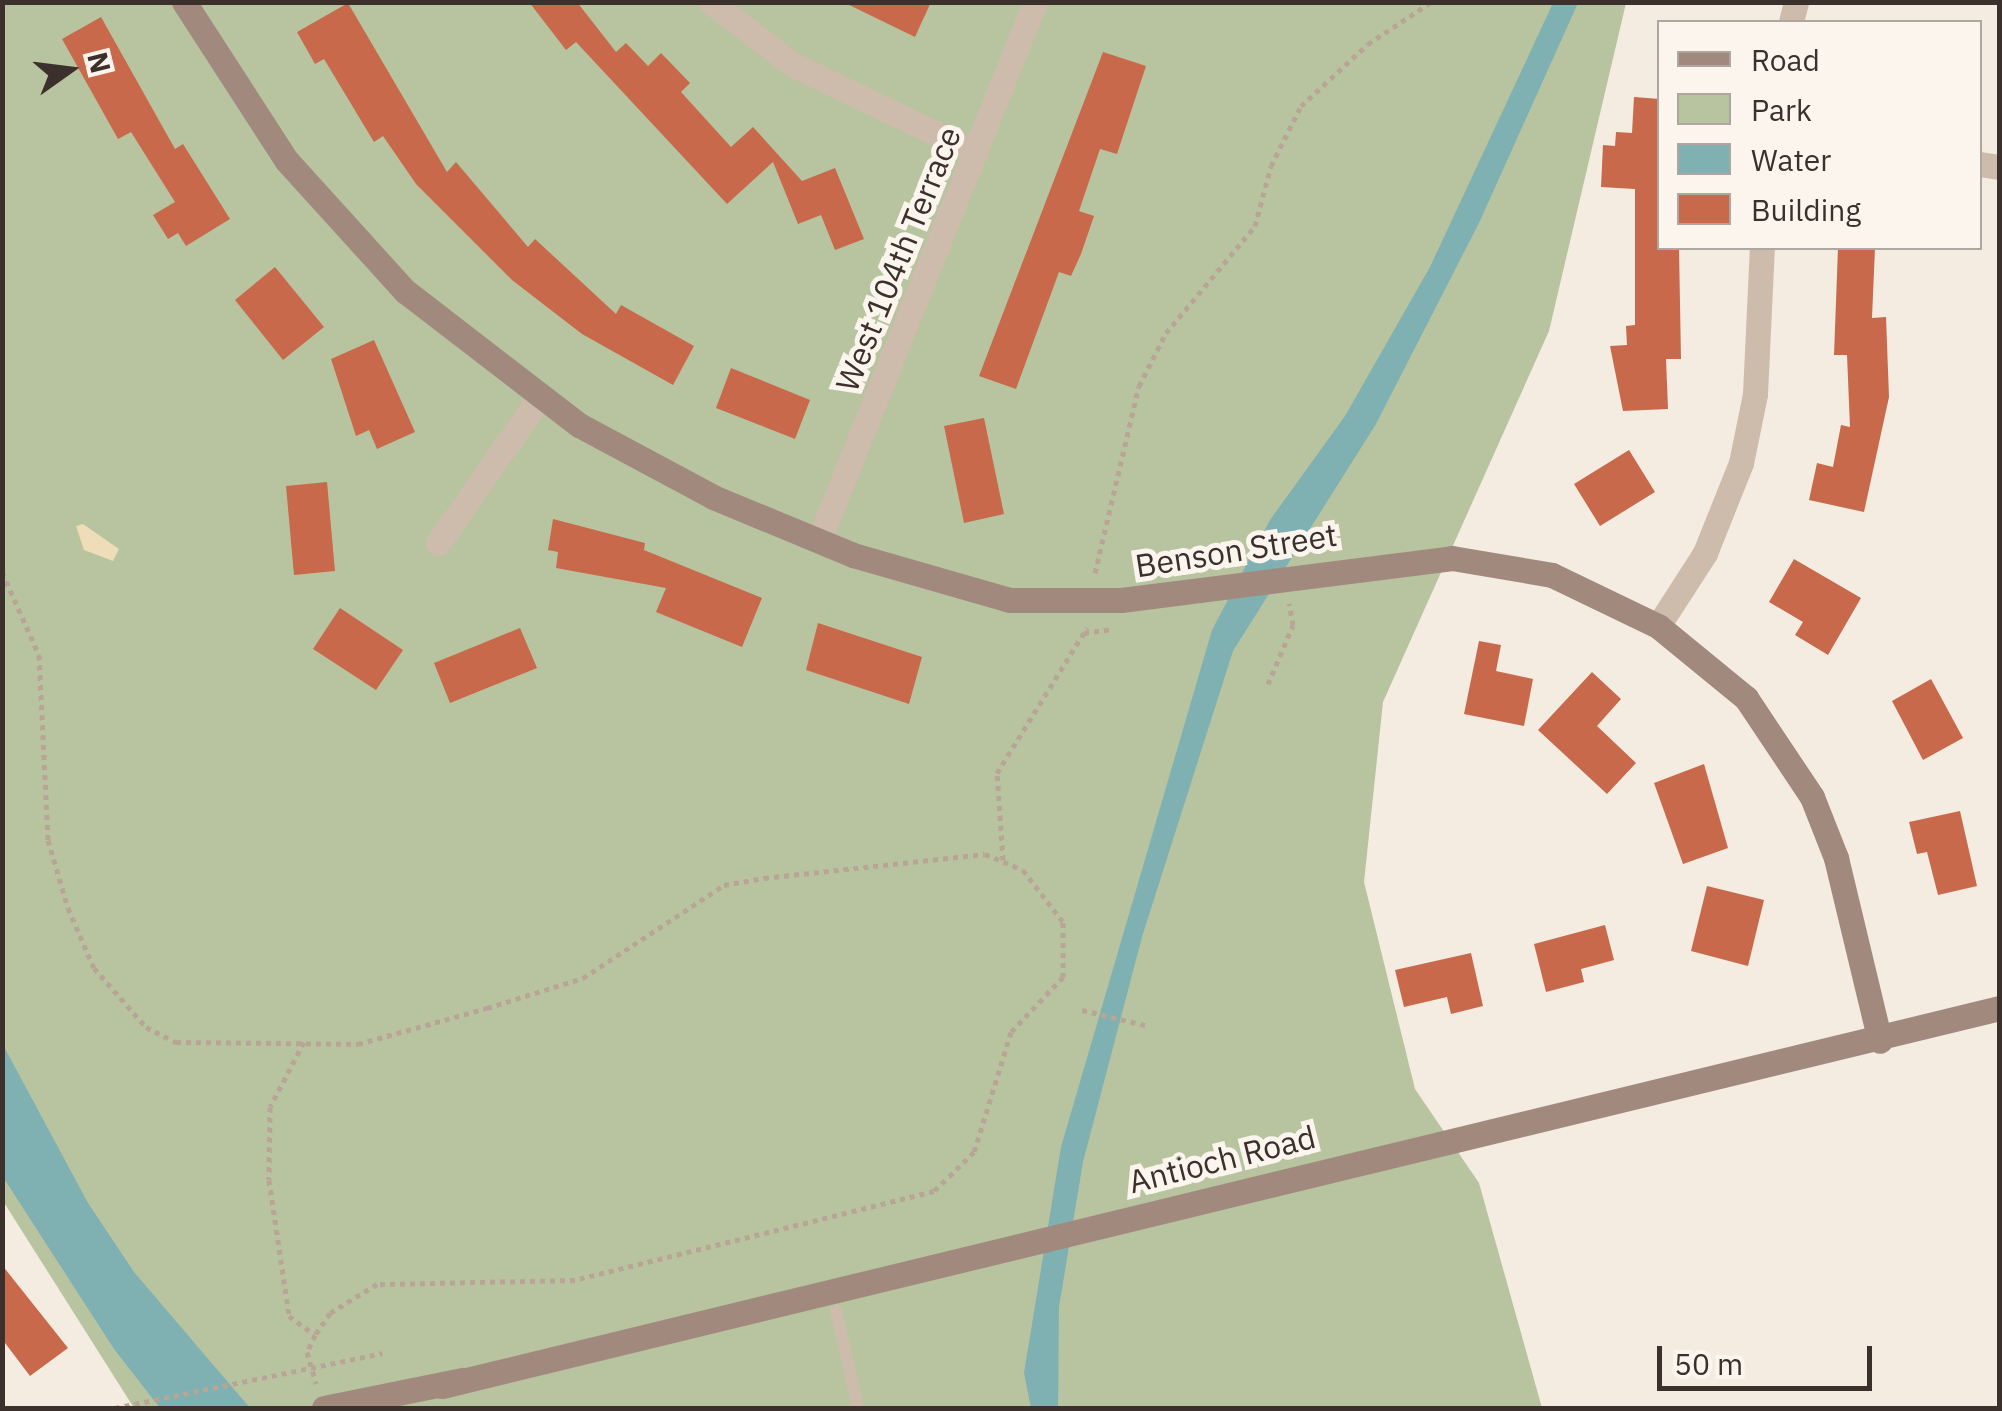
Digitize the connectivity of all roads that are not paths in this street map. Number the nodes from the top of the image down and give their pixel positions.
1 (184, 2) edge
2 (711, 2) edge
3 (1036, 2) edge
4 (976, 153) junction
5 (1762, 250) edge
6 (539, 398) junction
7 (819, 540) junction
8 (438, 543) dead end
9 (1658, 626) junction
10 (2000, 1008) edge
11 (1880, 1041) junction
12 (836, 1311) dead end
13 (462, 1380) junction
14 (324, 1408) edge
15 (375, 1408) edge
16 (858, 1408) edge

1 - 6 street, Benson Street
2 - 4 street
3 - 4 street, West 104th Terrace
4 - 7 street, West 104th Terrace
5 - 9 street
6 - 7 street, Benson Street
6 - 8 street
7 - 9 street, Benson Street
9 - 11 street, Benson Street
10 - 11 street, Antioch Road
11 - 13 street, Antioch Road
12 - 16 lane
13 - 14 street, Antioch Road, bridge
13 - 15 street, Antioch Road, bridge

